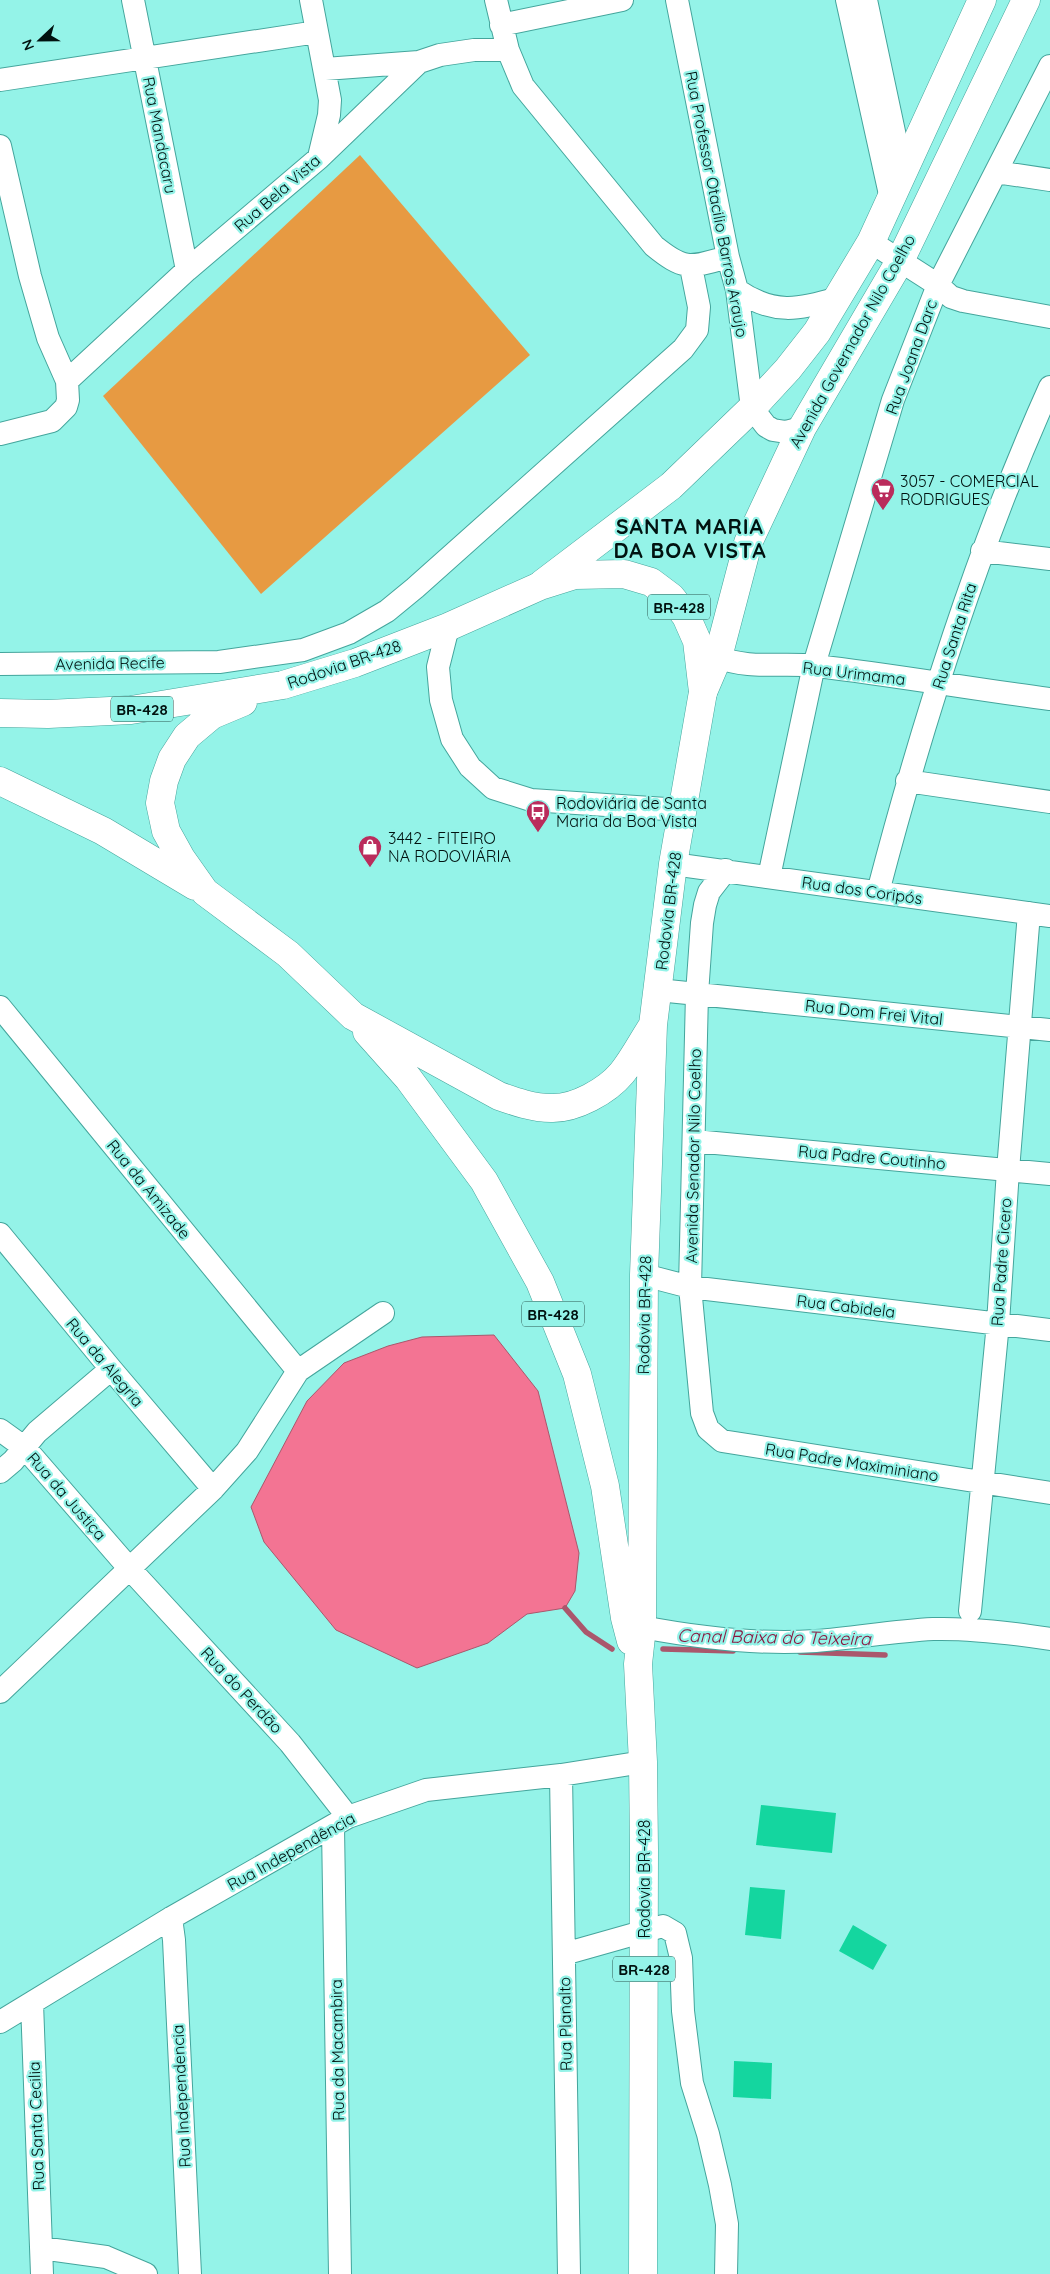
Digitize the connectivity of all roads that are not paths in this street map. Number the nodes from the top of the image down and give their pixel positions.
1 (133, 0) edge
2 (311, 0) edge
3 (496, 0) edge
4 (622, 0) edge
5 (677, 0) edge
6 (847, 0) edge
7 (866, 0) edge
8 (982, 0) edge
9 (1026, 0) edge
10 (501, 25) junction
11 (318, 32) junction
12 (508, 50) junction
13 (145, 58) junction
14 (418, 62) junction
15 (1050, 66) edge
16 (325, 69) junction
17 (0, 80) edge
18 (0, 146) edge
19 (318, 158) junction
20 (996, 172) junction
21 (903, 174) junction
22 (1050, 180) edge
23 (891, 198) junction
24 (870, 242) junction
25 (728, 257) junction
26 (900, 261) junction
27 (691, 267) junction
28 (187, 270) junction
29 (938, 286) junction
30 (737, 290) junction
31 (838, 298) junction
32 (1050, 317) edge
33 (67, 381) junction
34 (1050, 387) edge
35 (752, 408) junction
36 (1043, 419) edge
37 (802, 428) junction
38 (0, 434) edge
39 (982, 551) junction
40 (1050, 559) edge
41 (540, 586) junction
42 (448, 626) junction
43 (718, 657) junction
44 (0, 664) edge
45 (814, 666) junction
46 (939, 684) junction
47 (283, 685) junction
48 (703, 692) junction
49 (1050, 699) edge
50 (0, 713) edge
51 (907, 781) junction
52 (3, 786) edge
53 (1050, 802) edge
54 (681, 810) junction
55 (673, 864) junction
56 (726, 870) junction
57 (769, 877) junction
58 (205, 892) junction
59 (878, 892) junction
60 (1039, 915) edge
61 (658, 990) junction
62 (697, 994) junction
63 (0, 1008) edge
64 (354, 1016) junction
65 (653, 1025) junction
66 (1020, 1026) junction
67 (1050, 1030) edge
68 (694, 1141) junction
69 (1008, 1170) junction
70 (1050, 1174) edge
71 (0, 1234) edge
72 (644, 1275) junction
73 (690, 1288) junction
74 (384, 1314) dead end
75 (998, 1324) junction
76 (1050, 1330) edge
77 (110, 1369) junction
78 (298, 1371) junction
79 (0, 1430) edge
80 (722, 1441) joint
81 (25, 1448) junction
82 (0, 1472) edge
83 (982, 1482) junction
84 (213, 1490) junction
85 (1050, 1493) edge
86 (129, 1568) junction
87 (970, 1611) dead end
88 (642, 1627) junction
89 (1050, 1639) edge
90 (638, 1664) junction
91 (0, 1692) edge
92 (643, 1762) junction
93 (561, 1775) junction
94 (341, 1822) junction
95 (171, 1918) junction
96 (644, 1930) junction
97 (564, 1954) junction
98 (32, 2003) junction
99 (0, 2022) edge
100 (41, 2248) junction
101 (42, 2274) edge
102 (146, 2274) edge
103 (190, 2274) edge
104 (340, 2274) edge
105 (569, 2274) edge
106 (643, 2274) edge
107 (726, 2274) edge

1 - 13 street, Rua Mandacaru
2 - 11 street
3 - 10 street
4 - 10 street
5 - 25 street, Rua Professor Otacilio Barros Araujo
6 - 23 street
7 - 21 street
8 - 21 main road, Avenida Governador Nilo Coelho
9 - 26 main road, Avenida Governador Nilo Coelho
10 - 12 street
11 - 13 street
11 - 16 street
12 - 14 street, Rua Bela Vista
12 - 27 street
13 - 17 street
13 - 28 street, Rua Mandacaru
14 - 16 street
14 - 19 street, Rua Bela Vista
15 - 20 street, Rua Joana Darc
16 - 19 street
18 - 33 street
19 - 28 street, Rua Bela Vista
20 - 22 street
20 - 29 street, Rua Joana Darc
21 - 23 main road, Avenida Governador Nilo Coelho
23 - 24 main road, Avenida Governador Nilo Coelho
24 - 26 street
24 - 31 main road, Avenida Governador Nilo Coelho
25 - 27 street
25 - 30 street, Rua Professor Otacilio Barros Araujo
26 - 29 street
26 - 37 main road, Avenida Governador Nilo Coelho
27 - 44 street, Avenida Recife
28 - 33 street, Rua Bela Vista
29 - 32 street
29 - 45 street, Rua Joana Darc
30 - 31 street
30 - 35 street, Rua Professor Otacilio Barros Araujo
31 - 35 main road, Avenida Governador Nilo Coelho
33 - 38 street
34 - 36 street, Rua Santa Rita
35 - 37 street
35 - 41 main road, Avenida Governador Nilo Coelho
36 - 39 street, Rua Santa Rita
37 - 43 main road, Avenida Governador Nilo Coelho
39 - 40 street
39 - 46 street, Rua Santa Rita
41 - 42 main road, Rodovia BR-428 / BR-428
41 - 48 main road, Rodovia BR-428 / BR-428
42 - 47 main road, Rodovia BR-428 / BR-428
42 - 54 street
43 - 45 street, Rua Urimama
43 - 48 main road, Avenida Governador Nilo Coelho
45 - 46 street, Rua Urimama
45 - 57 street
46 - 49 street, Rua Urimama
46 - 51 street, Rua Santa Rita
47 - 50 main road, Rodovia BR-428 / BR-428
47 - 58 main road
48 - 54 main road, Rodovia BR-428 / BR-428
51 - 53 street
51 - 59 street, Rua Santa Rita
52 - 58 main road, BR-428
54 - 55 main road, Rodovia BR-428 / BR-428
55 - 56 street, Rua dos Coripós
55 - 61 main road, Rodovia BR-428 / BR-428
56 - 57 street, Rua dos Coripós
56 - 62 street, Avenida Senador Nilo Coelho
57 - 59 street, Rua dos Coripós
58 - 64 main road, BR-428
59 - 60 street, Rua dos Coripós
60 - 66 street, Rua Padre Cicero
61 - 62 street, Rua Dom Frei Vital
61 - 65 main road, Rodovia BR-428 / BR-428
62 - 66 street, Rua Dom Frei Vital
62 - 68 street, Avenida Senador Nilo Coelho
63 - 78 street, Rua da Amizade
64 - 65 main road
64 - 90 main road, Rodovia BR-428 / BR-428
65 - 72 main road, Rodovia BR-428 / BR-428
66 - 67 street, Rua Dom Frei Vital
66 - 69 street, Rua Padre Cicero
68 - 69 street, Rua Padre Coutinho
68 - 73 street, Avenida Senador Nilo Coelho
69 - 70 street, Rua Padre Coutinho
69 - 75 street, Rua Padre Cicero
71 - 77 street, Rua da Alegria
72 - 73 street, Rua Cabidela
72 - 88 main road, Rodovia BR-428 / BR-428
73 - 75 street, Rua Cabidela
73 - 80 street, Avenida Senador Nilo Coelho
74 - 78 street
75 - 76 street, Rua Cabidela
75 - 83 street, Rua Padre Cicero
77 - 81 street
77 - 84 street, Rua da Alegria
78 - 84 street
79 - 81 street, Rua da Justiça
80 - 83 street, Rua Padre Maximiniano
81 - 82 street
81 - 86 street, Rua da Justiça
83 - 85 street, Rua Padre Maximiniano
83 - 87 street, Rua Padre Cicero
84 - 86 street
86 - 91 street
86 - 94 street, Rua do Perdão
88 - 89 street
88 - 90 main road, Rodovia BR-428 / BR-428
90 - 92 main road, Rodovia BR-428 / BR-428
92 - 93 street, Rua Independência
92 - 96 main road, Rodovia BR-428 / BR-428
93 - 94 street, Rua Independência
93 - 97 street, Rua Planalto
94 - 95 street, Rua Independência
94 - 104 street, Rua da Macambira
95 - 98 street, Rua Independência
95 - 103 street, Rua Independencia
96 - 97 street
96 - 106 main road, Rodovia BR-428 / BR-428
96 - 107 street
97 - 105 street, Rua Planalto
98 - 99 street, Rua Independência
98 - 100 street, Rua Santa Cecilia
100 - 101 street, Rua Santa Cecilia
100 - 102 street

